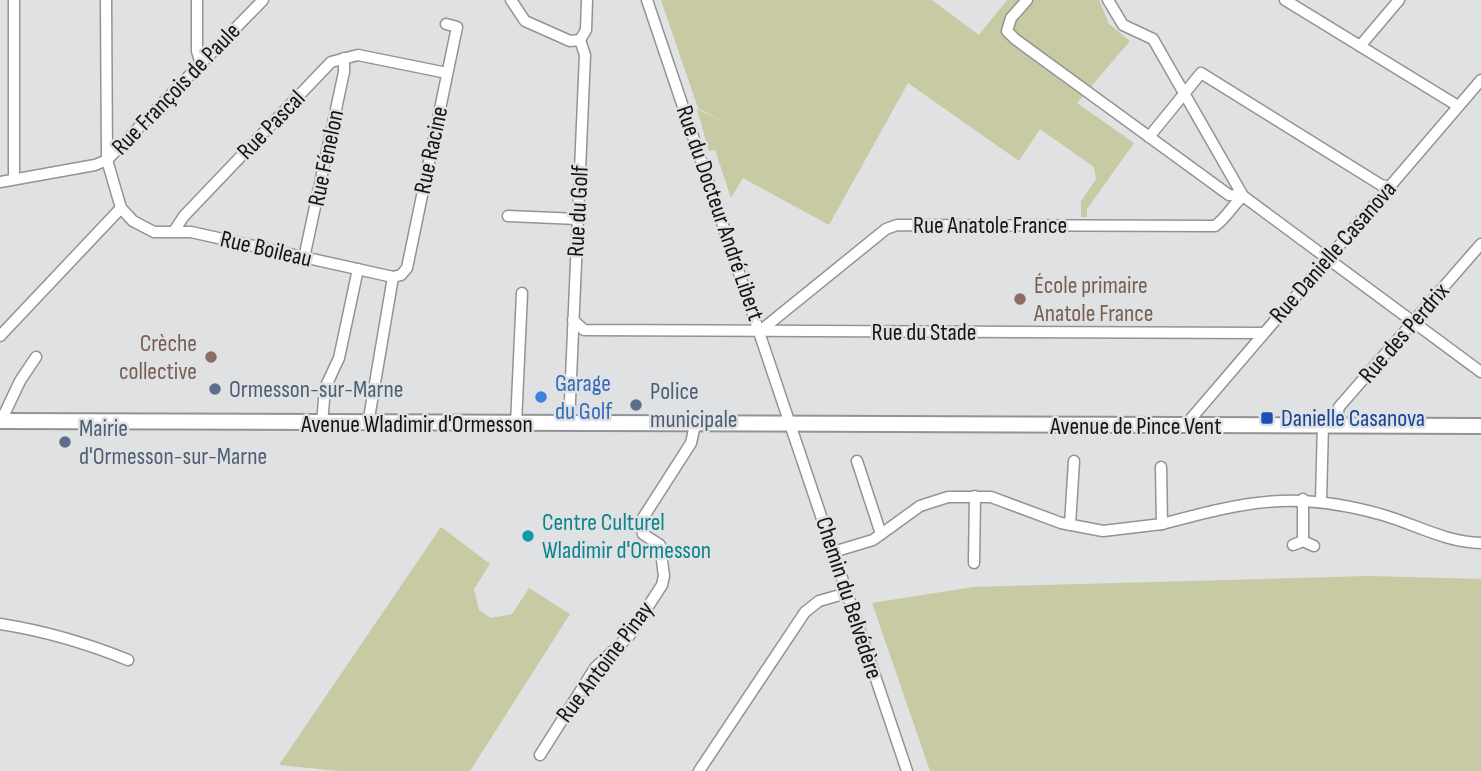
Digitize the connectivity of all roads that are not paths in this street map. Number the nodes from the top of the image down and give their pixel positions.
1 (14, 0) edge
2 (106, 0) edge
3 (197, 0) edge
4 (264, 0) edge
5 (511, 0) edge
6 (587, 0) edge
7 (648, 0) edge
8 (1027, 0) edge
9 (1108, 0) edge
10 (1285, 0) edge
11 (1399, 0) edge
12 (446, 24) dead end
13 (580, 40) junction
14 (1360, 46) junction
15 (344, 58) junction
16 (201, 64) junction
17 (447, 73) junction
18 (1481, 80) edge
19 (1184, 94) junction
20 (1458, 106) junction
21 (1149, 137) junction
22 (107, 160) junction
23 (13, 179) junction
24 (0, 182) edge
25 (1390, 187) junction
26 (1243, 196) junction
27 (121, 208) junction
28 (508, 216) dead end
29 (578, 219) junction
30 (174, 231) junction
31 (1481, 244) edge
32 (304, 258) junction
33 (1327, 259) junction
34 (358, 269) junction
35 (393, 277) junction
36 (522, 293) dead end
37 (573, 320) junction
38 (1414, 323) junction
39 (584, 330) junction
40 (760, 331) junction
41 (1263, 333) junction
42 (0, 336) edge
43 (573, 341) junction
44 (36, 357) dead end
45 (1481, 372) edge
46 (1, 421) edge
47 (322, 423) junction
48 (368, 424) junction
49 (516, 424) junction
50 (569, 424) junction
51 (695, 425) junction
52 (791, 425) junction
53 (1329, 425) junction
54 (1189, 426) junction
55 (1481, 426) edge
56 (857, 461) dead end
57 (1074, 461) dead end
58 (1161, 467) dead end
59 (975, 496) junction
60 (1303, 499) junction
61 (1321, 500) junction
62 (1162, 524) junction
63 (1070, 525) junction
64 (881, 534) junction
65 (1481, 543) edge
66 (1314, 546) dead end
67 (833, 552) junction
68 (974, 563) dead end
69 (846, 593) junction
70 (0, 624) edge
71 (128, 660) dead end
72 (540, 755) dead end
73 (699, 771) edge
74 (907, 771) edge

1 - 23 street
2 - 22 street
3 - 16 street
4 - 16 street, Rue François de Paule
5 - 13 street
6 - 13 street, Rue du Golf
7 - 40 street, Rue du Docteur André Libert
8 - 21 street
9 - 19 street
10 - 14 street
11 - 14 street
12 - 17 street, Rue Racine
13 - 29 street, Rue du Golf
14 - 20 street
15 - 17 street
15 - 30 street, Rue Pascal
15 - 32 street, Rue Fénelon
16 - 22 street, Rue François de Paule
17 - 35 street, Rue Racine
18 - 20 street, Rue Danielle Casanova
19 - 21 street
19 - 25 street
19 - 26 street
20 - 25 street, Rue Danielle Casanova
21 - 26 street
22 - 23 street, Rue François de Paule
22 - 27 street
23 - 24 street, Rue François de Paule
25 - 33 street, Rue Danielle Casanova
26 - 33 street
26 - 40 street, Rue Anatole France
27 - 30 street
27 - 42 street
28 - 29 street
29 - 37 street, Rue du Golf
30 - 32 street, Rue Boileau
31 - 38 street, Rue des Perdrix
32 - 34 street, Rue Boileau
33 - 38 street
33 - 41 street, Rue Danielle Casanova
34 - 35 street
34 - 47 street
35 - 48 street, Rue Racine
36 - 49 street
37 - 39 street
37 - 43 street, Rue du Golf
38 - 45 street
38 - 53 street, Rue des Perdrix
39 - 40 street, Rue du Stade
39 - 43 street
40 - 41 street, Rue du Stade
40 - 52 street, Rue du Docteur André Libert
41 - 54 street, Rue Danielle Casanova
43 - 50 street, Rue du Golf
44 - 46 street
46 - 47 main road, Avenue Wladimir d'Ormesson
47 - 48 main road, Avenue Wladimir d'Ormesson
48 - 49 main road, Avenue Wladimir d'Ormesson
49 - 50 main road, Avenue Wladimir d'Ormesson
50 - 51 main road, Avenue Wladimir d'Ormesson
51 - 52 main road, Avenue Wladimir d'Ormesson
51 - 72 street, Rue Antoine Pinay
52 - 54 main road, Avenue de Pince Vent
52 - 67 street, Chemin du Belvédère
53 - 54 main road, Avenue de Pince Vent
53 - 55 main road, Avenue de Pince Vent
53 - 61 street
56 - 64 street
57 - 63 street
58 - 62 street
59 - 63 street
59 - 64 street
59 - 68 street
60 - 61 street
60 - 62 street
60 - 66 street
61 - 65 street
62 - 63 street
64 - 67 street
67 - 69 street, Chemin du Belvédère
69 - 73 street
69 - 74 street, Chemin du Belvédère
70 - 71 street

